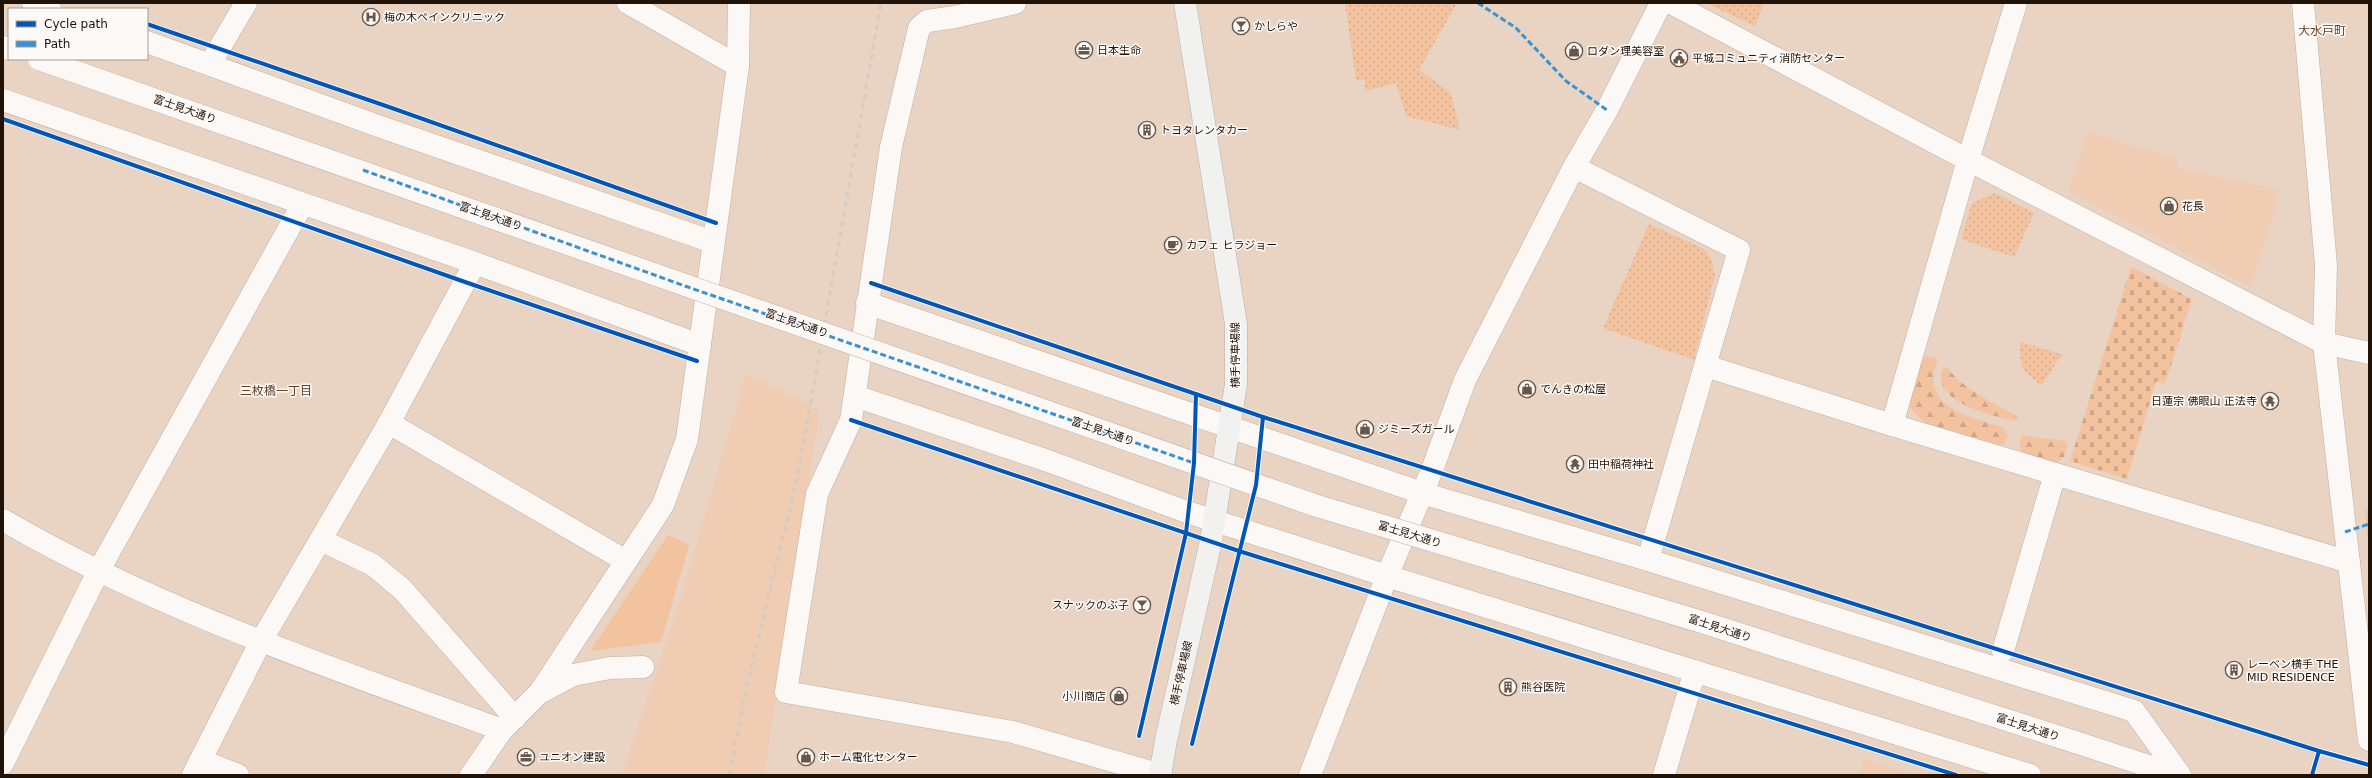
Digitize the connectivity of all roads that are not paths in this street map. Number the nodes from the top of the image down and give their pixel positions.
1 (33, 3) edge
2 (246, 3) edge
3 (628, 3) edge
4 (739, 3) edge
5 (1015, 3) edge
6 (1185, 3) edge
7 (1661, 3) edge
8 (1671, 3) edge
9 (2016, 3) edge
10 (2303, 3) edge
11 (47, 8) edge
12 (148, 42) edge
13 (42, 60) edge
14 (210, 64) junction
15 (738, 66) junction
16 (3, 100) edge
17 (1968, 160) junction
18 (1574, 166) junction
19 (302, 205) junction
20 (713, 242) junction
21 (475, 263) junction
22 (868, 303) junction
23 (2324, 343) junction
24 (700, 345) junction
25 (2369, 353) edge
26 (1706, 366) junction
27 (855, 396) junction
28 (389, 423) junction
29 (1892, 425) junction
30 (1230, 426) junction
31 (2055, 474) junction
32 (1422, 493) junction
33 (3, 520) edge
34 (1215, 520) junction
35 (321, 540) junction
36 (1648, 560) junction
37 (626, 561) junction
38 (2349, 562) junction
39 (98, 572) junction
40 (1386, 576) junction
41 (262, 641) junction
42 (2003, 651) dead end
43 (643, 667) dead end
44 (1695, 671) junction
45 (540, 692) junction
46 (509, 724) junction
47 (2368, 729) edge
48 (3, 763) edge
49 (197, 768) edge
50 (238, 775) edge
51 (471, 775) edge
52 (1160, 775) edge
53 (1310, 775) edge
54 (1664, 775) edge
55 (2030, 775) edge
56 (2176, 775) edge
57 (2180, 775) edge

1 - 11 street
2 - 14 street
3 - 15 street
4 - 15 street
5 - 22 street
6 - 30 main road, 横手停車場線
7 - 18 street
8 - 17 street
9 - 17 street
10 - 23 street
12 - 14 street
13 - 56 street, 富士見大通り, bridge
14 - 20 street
15 - 20 street
16 - 19 street
17 - 23 street
17 - 29 street
18 - 26 street
18 - 32 street
19 - 21 street
19 - 39 street
20 - 24 street
21 - 24 street
21 - 28 street
22 - 27 street
22 - 30 street
23 - 25 street
23 - 38 street
24 - 37 street
26 - 29 street
26 - 36 street
27 - 34 street
27 - 52 street
28 - 35 street
28 - 37 street
29 - 31 street
30 - 32 street
30 - 34 main road, 横手停車場線
31 - 38 street
31 - 42 street
32 - 36 street
32 - 40 street
33 - 39 street
34 - 40 street
34 - 52 main road, 横手停車場線
35 - 41 street
35 - 46 street
36 - 57 street
37 - 45 street
38 - 47 street
39 - 41 street
39 - 48 street
40 - 44 street
40 - 53 street
41 - 46 street
41 - 49 street
43 - 45 street
44 - 54 street
44 - 55 street
45 - 46 street
46 - 51 street
49 - 50 street

